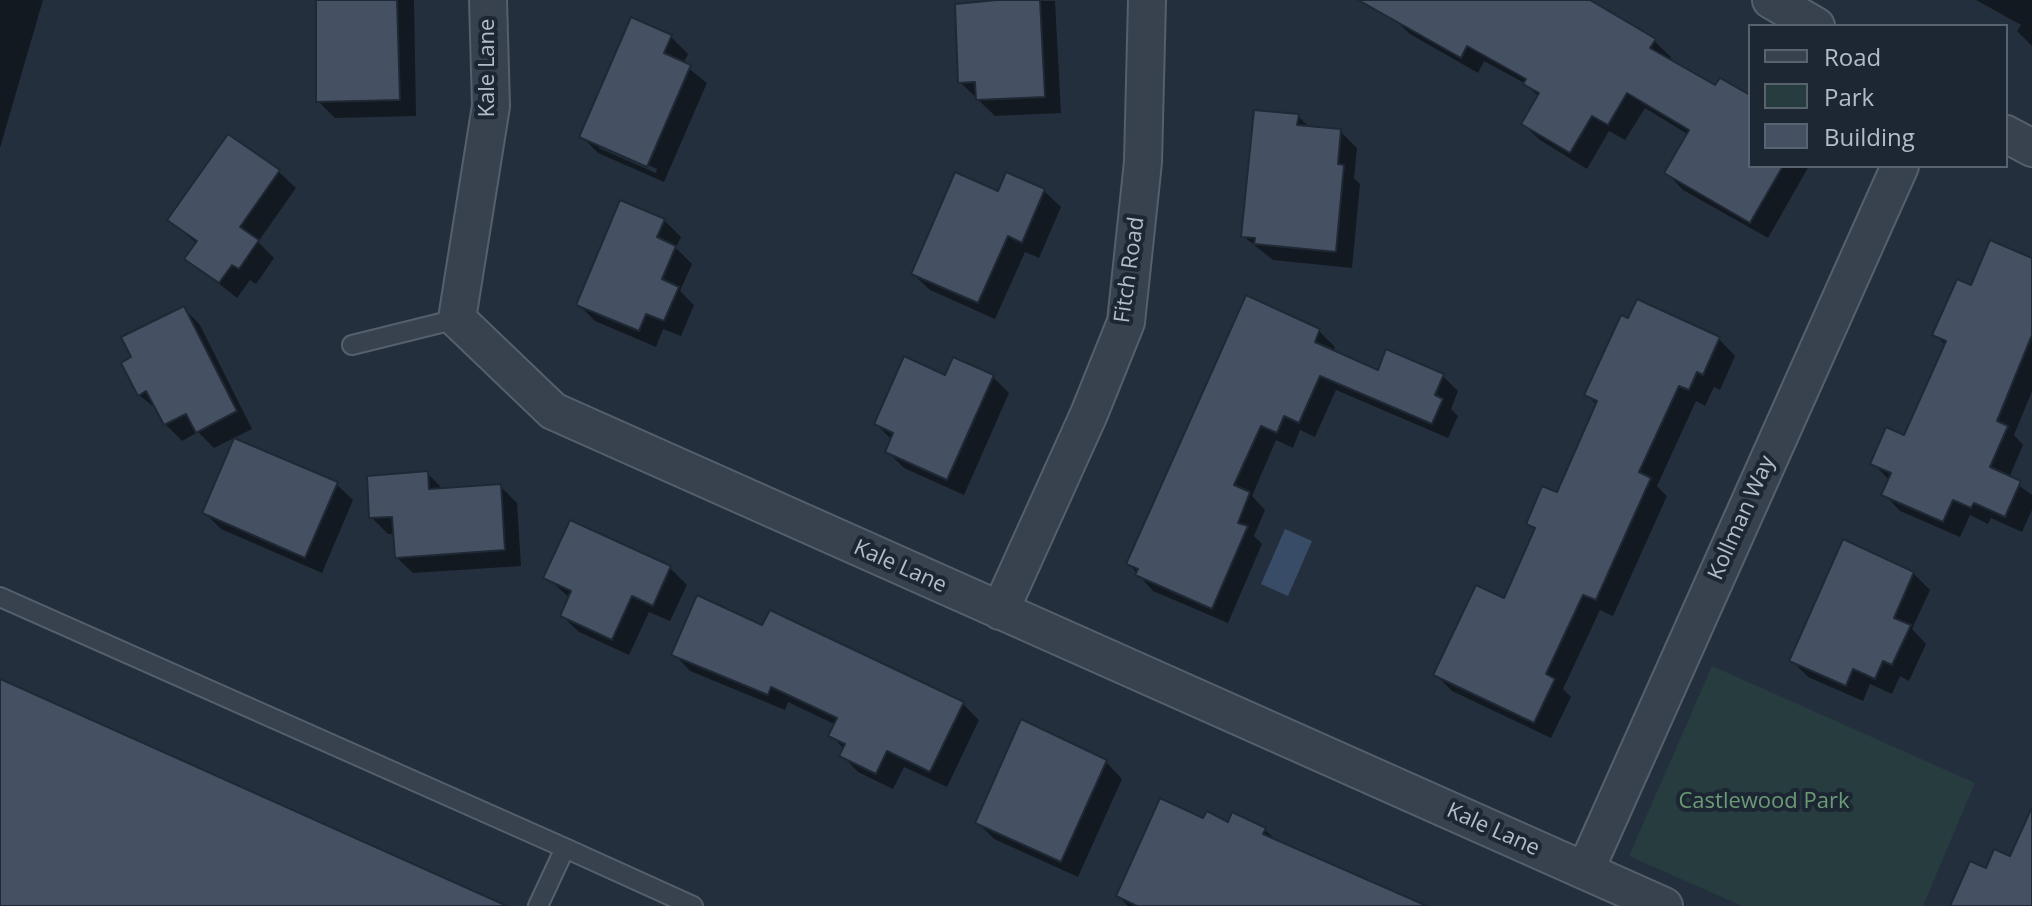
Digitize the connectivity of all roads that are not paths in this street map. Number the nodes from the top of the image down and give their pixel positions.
1 (488, 0) edge
2 (1147, 0) edge
3 (1771, 0) edge
4 (1813, 24) edge
5 (2008, 135) edge
6 (2032, 148) edge
7 (1899, 168) edge
8 (457, 319) junction
9 (352, 345) dead end
10 (0, 597) edge
11 (1000, 611) junction
12 (565, 848) junction
13 (1585, 871) junction
14 (538, 906) edge
15 (693, 906) edge
16 (1664, 906) edge

1 - 8 street, Kale Lane
2 - 11 street, Fitch Road
3 - 4 street
5 - 6 street
7 - 13 street, Kollman Way
8 - 9 lane
8 - 11 street, Kale Lane
10 - 12 lane
11 - 13 street, Kale Lane
12 - 14 lane
12 - 15 lane
13 - 16 street, Kale Lane

